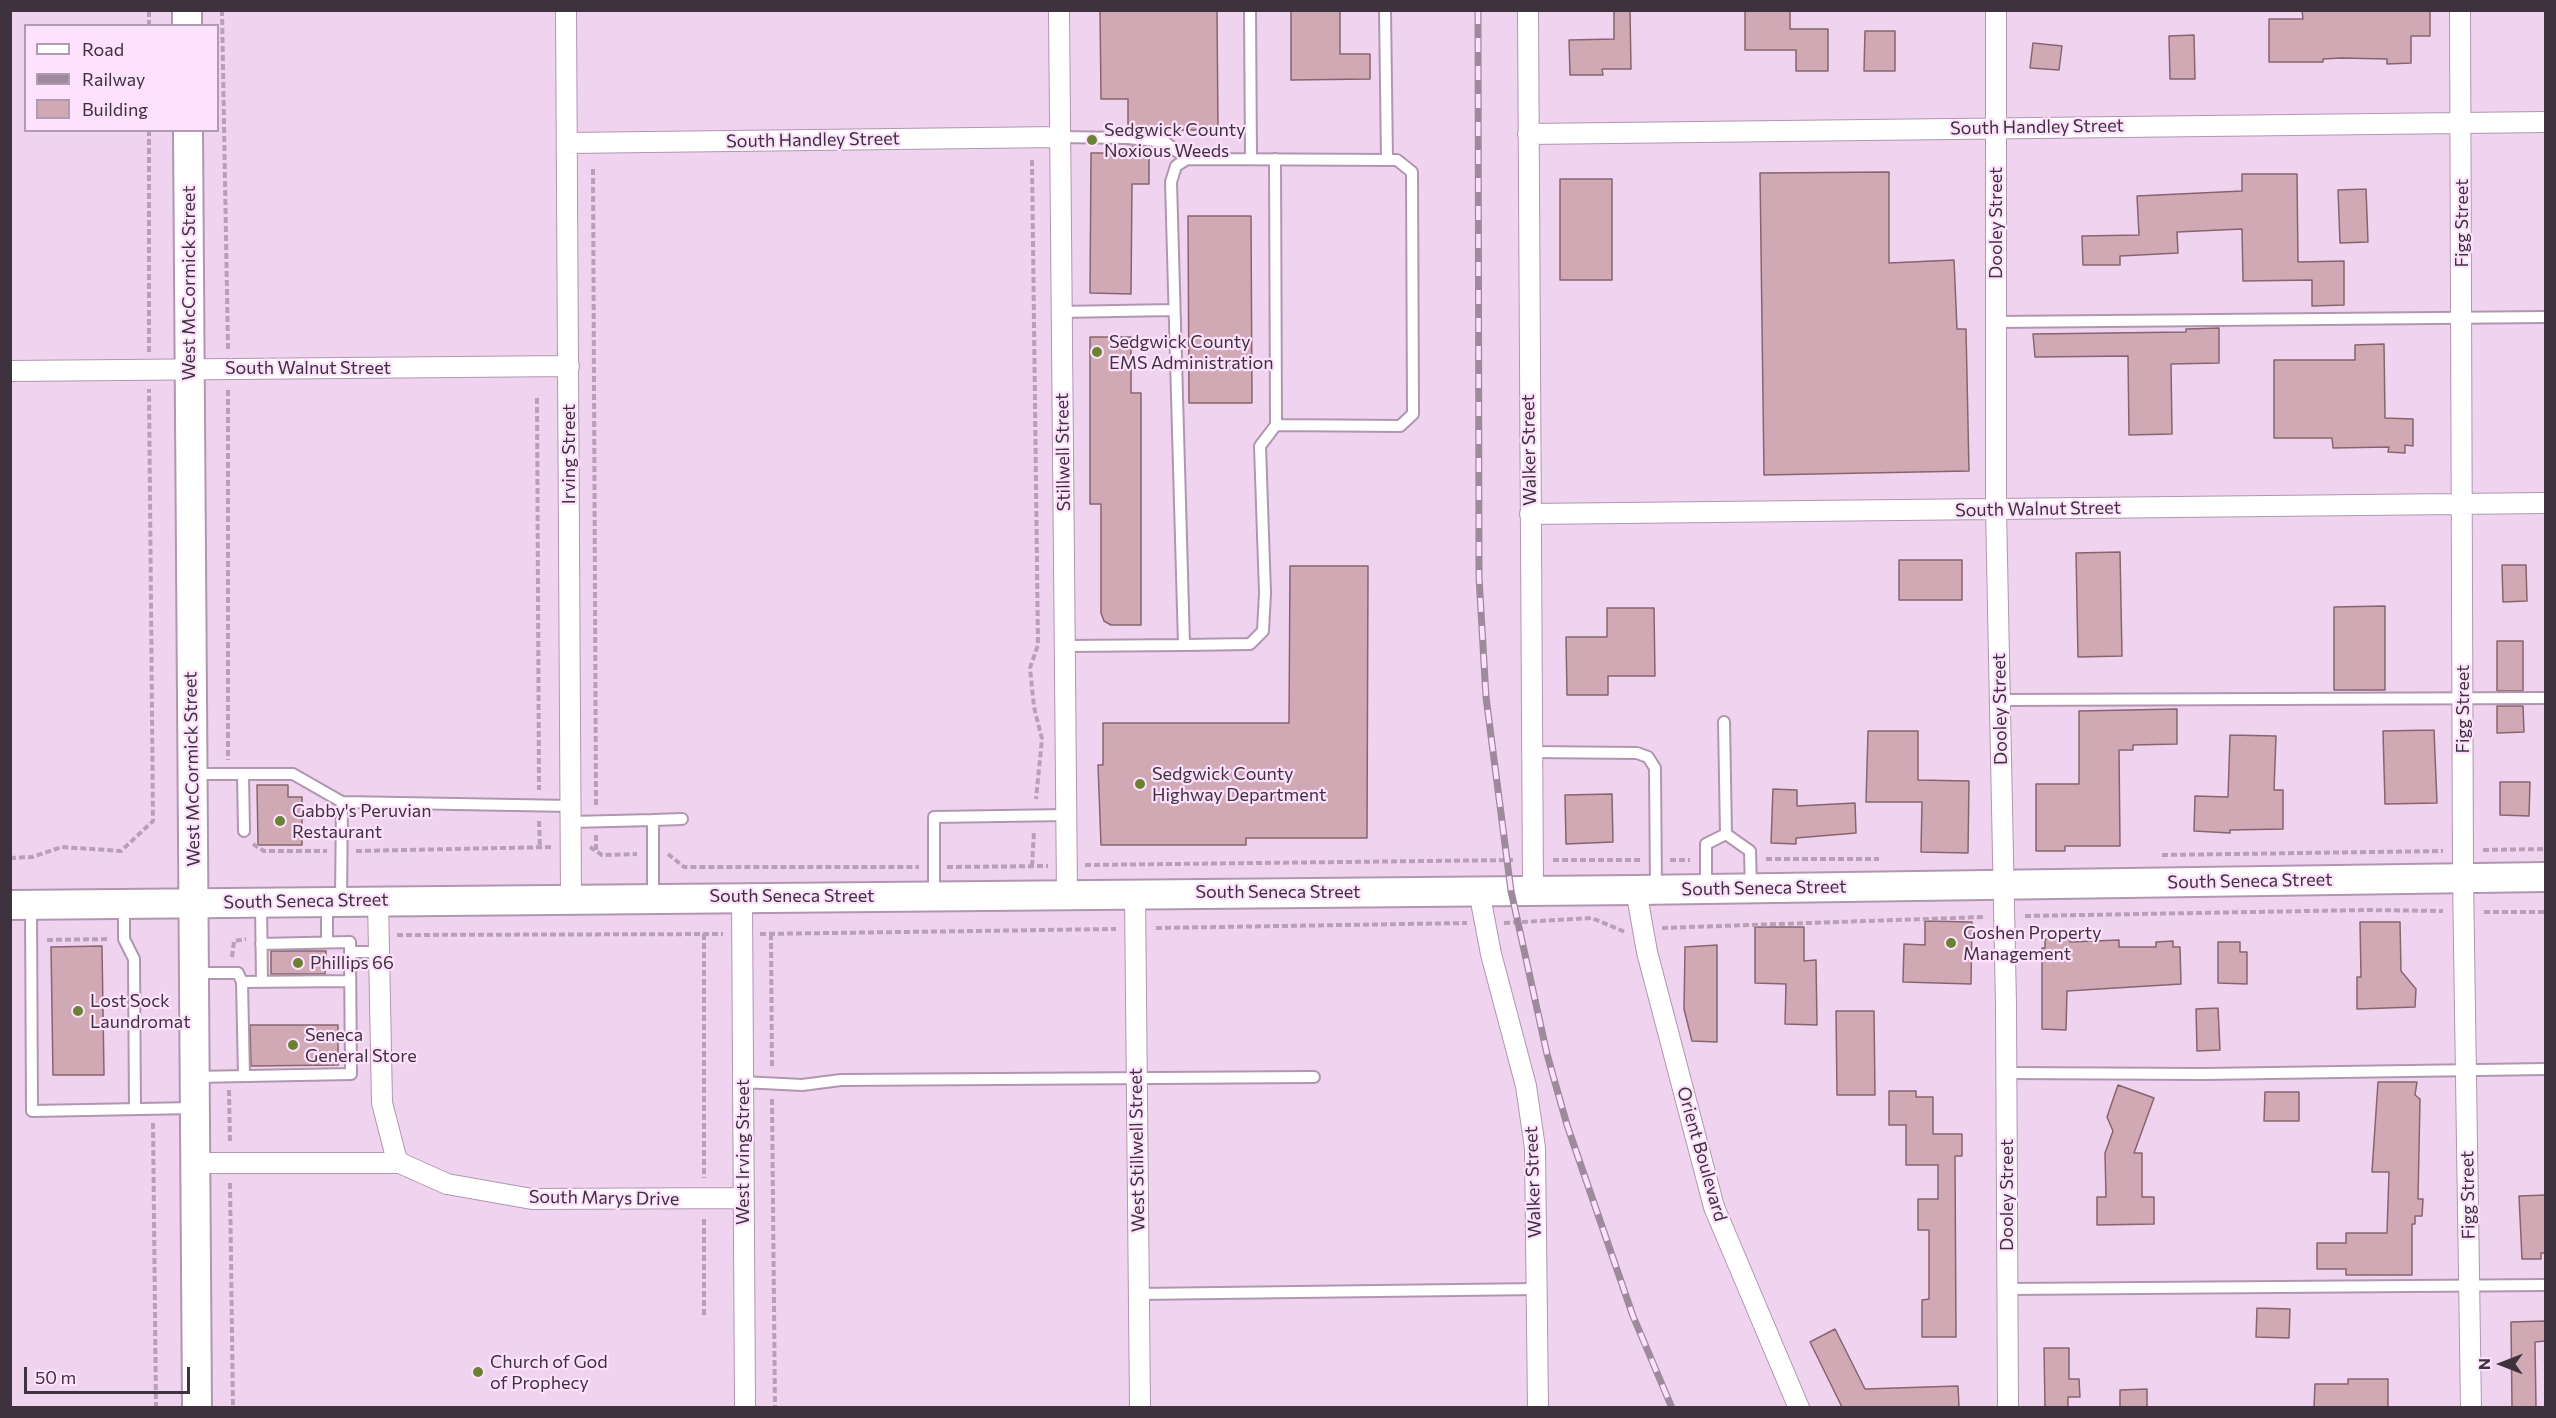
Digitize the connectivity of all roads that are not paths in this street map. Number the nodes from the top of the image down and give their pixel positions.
1 (566, 10) edge
2 (1059, 10) edge
3 (1250, 10) edge
4 (1385, 10) edge
5 (1528, 10) edge
6 (1996, 10) edge
7 (2460, 10) edge
8 (2546, 122) edge
9 (2461, 123) junction
10 (1996, 127) junction
11 (188, 132) edge
12 (1528, 134) junction
13 (1059, 137) junction
14 (567, 143) junction
15 (1187, 159) junction
16 (1251, 159) junction
17 (1275, 159) junction
18 (1387, 160) junction
19 (1174, 310) junction
20 (1060, 312) junction
21 (2546, 317) edge
22 (2463, 318) junction
23 (1996, 322) junction
24 (569, 366) junction
25 (190, 369) junction
26 (10, 371) edge
27 (1276, 425) junction
28 (2546, 503) edge
29 (2464, 504) junction
30 (1996, 509) junction
31 (1530, 514) junction
32 (1184, 645) junction
33 (1066, 646) junction
34 (2546, 698) edge
35 (2463, 699) junction
36 (2000, 700) junction
37 (1724, 722) dead end
38 (1532, 752) junction
39 (192, 774) junction
40 (243, 774) junction
41 (342, 802) junction
42 (571, 814) junction
43 (1067, 815) junction
44 (682, 819) dead end
45 (653, 820) junction
46 (244, 831) dead end
47 (1726, 834) junction
48 (2546, 877) edge
49 (2463, 878) junction
50 (2003, 885) junction
51 (1751, 888) junction
52 (1646, 889) junction
53 (1706, 889) junction
54 (1533, 890) junction
55 (1479, 891) junction
56 (1135, 893) junction
57 (1067, 894) junction
58 (934, 895) junction
59 (653, 897) junction
60 (742, 897) junction
61 (571, 898) junction
62 (334, 900) junction
63 (378, 900) junction
64 (193, 902) junction
65 (261, 902) junction
66 (124, 903) junction
67 (21, 904) edge
68 (261, 941) junction
69 (327, 942) junction
70 (378, 944) junction
71 (350, 952) junction
72 (194, 972) junction
73 (350, 981) junction
74 (242, 982) junction
75 (262, 982) junction
76 (2546, 1069) edge
77 (2466, 1071) junction
78 (2006, 1073) junction
79 (244, 1076) junction
80 (195, 1077) junction
81 (1314, 1077) dead end
82 (1136, 1078) junction
83 (742, 1082) junction
84 (195, 1108) junction
85 (135, 1109) junction
86 (195, 1163) junction
87 (400, 1163) junction
88 (742, 1198) junction
89 (2546, 1285) edge
90 (2469, 1286) junction
91 (1537, 1289) junction
92 (2007, 1289) junction
93 (1139, 1294) junction
94 (197, 1407) edge
95 (745, 1407) edge
96 (1140, 1407) edge
97 (1538, 1407) edge
98 (1799, 1407) edge
99 (2008, 1407) edge
100 (2471, 1407) edge

1 - 14 street, Irving Street
2 - 13 street, Stillwell Street
3 - 16 lane
4 - 18 lane
5 - 12 street, Walker Street
6 - 10 street, Dooley Street
7 - 9 street, Figg Street
8 - 9 street, South Handley Street
9 - 10 street, South Handley Street
9 - 22 street, Figg Street
10 - 12 street, South Handley Street
10 - 23 street, Dooley Street
11 - 25 street, West McCormick Street
12 - 31 street, Walker Street
13 - 14 street, South Handley Street
13 - 15 lane
13 - 20 street, Stillwell Street
14 - 24 street, Irving Street
15 - 16 lane
15 - 19 lane
16 - 17 lane
17 - 18 lane
17 - 27 lane
18 - 27 lane
19 - 20 lane
19 - 32 lane
20 - 33 street, Stillwell Street
21 - 22 lane
22 - 23 lane
22 - 29 street, Figg Street
23 - 30 street, Dooley Street
24 - 25 street, South Walnut Street
24 - 42 street, Irving Street
25 - 26 street, South Walnut Street
25 - 39 street, West McCormick Street
27 - 32 lane
28 - 29 street, South Walnut Street
29 - 30 street, South Walnut Street
29 - 35 street, Figg Street
30 - 31 street, South Walnut Street
30 - 36 street, Dooley Street
31 - 38 street, Walker Street
32 - 33 lane
33 - 43 street, Stillwell Street
34 - 35 lane
35 - 36 lane
35 - 49 street, Figg Street
36 - 50 street, Dooley Street
37 - 47 lane
38 - 52 lane
38 - 54 street, Walker Street
39 - 40 lane
39 - 64 street, West McCormick Street
40 - 41 lane
40 - 46 lane
41 - 42 lane
41 - 62 lane
42 - 45 lane
42 - 61 street, Irving Street
43 - 57 street, Stillwell Street
43 - 58 lane
44 - 45 lane
45 - 59 lane
47 - 51 lane
47 - 53 lane
48 - 49 street, South Seneca Street
49 - 50 street, South Seneca Street
49 - 77 street, Figg Street
50 - 51 street, South Seneca Street
50 - 78 street, Dooley Street
51 - 53 street, South Seneca Street
52 - 53 street, South Seneca Street
52 - 54 street, South Seneca Street
52 - 98 street, Orient Boulevard
54 - 55 street, South Seneca Street
55 - 56 street, South Seneca Street
55 - 91 street, Walker Street
56 - 57 street, South Seneca Street
56 - 82 street, West Stillwell Street
57 - 58 street, South Seneca Street
58 - 60 street, South Seneca Street
59 - 60 street, South Seneca Street
59 - 61 street, South Seneca Street
60 - 83 street, West Irving Street
61 - 63 street, South Seneca Street
62 - 63 street, South Seneca Street
62 - 65 street, South Seneca Street
62 - 69 lane
63 - 70 street
64 - 65 street, South Seneca Street
64 - 66 street, South Seneca Street
64 - 72 street, West McCormick Street
65 - 68 lane
66 - 67 street, South Seneca Street
66 - 85 lane
67 - 85 lane
68 - 69 lane
68 - 75 lane
69 - 71 lane
70 - 71 lane
70 - 87 street
71 - 73 lane
72 - 74 lane
72 - 80 street, West McCormick Street
73 - 75 lane
73 - 79 lane
74 - 75 lane
74 - 79 lane
76 - 77 lane
77 - 78 lane
77 - 90 street, Figg Street
78 - 92 street, Dooley Street
79 - 80 lane
80 - 84 street, West McCormick Street
81 - 82 lane
82 - 83 lane
82 - 93 street, West Stillwell Street
83 - 88 street, West Irving Street
84 - 85 lane
84 - 86 street, West McCormick Street
86 - 87 street, South Marys Drive
86 - 94 street, West McCormick Street
87 - 88 street, South Marys Drive
88 - 95 street, West Irving Street
89 - 90 lane
90 - 92 lane
90 - 100 street, Figg Street
91 - 93 lane
91 - 97 street, Walker Street
92 - 99 street, Dooley Street
93 - 96 street, West Stillwell Street

